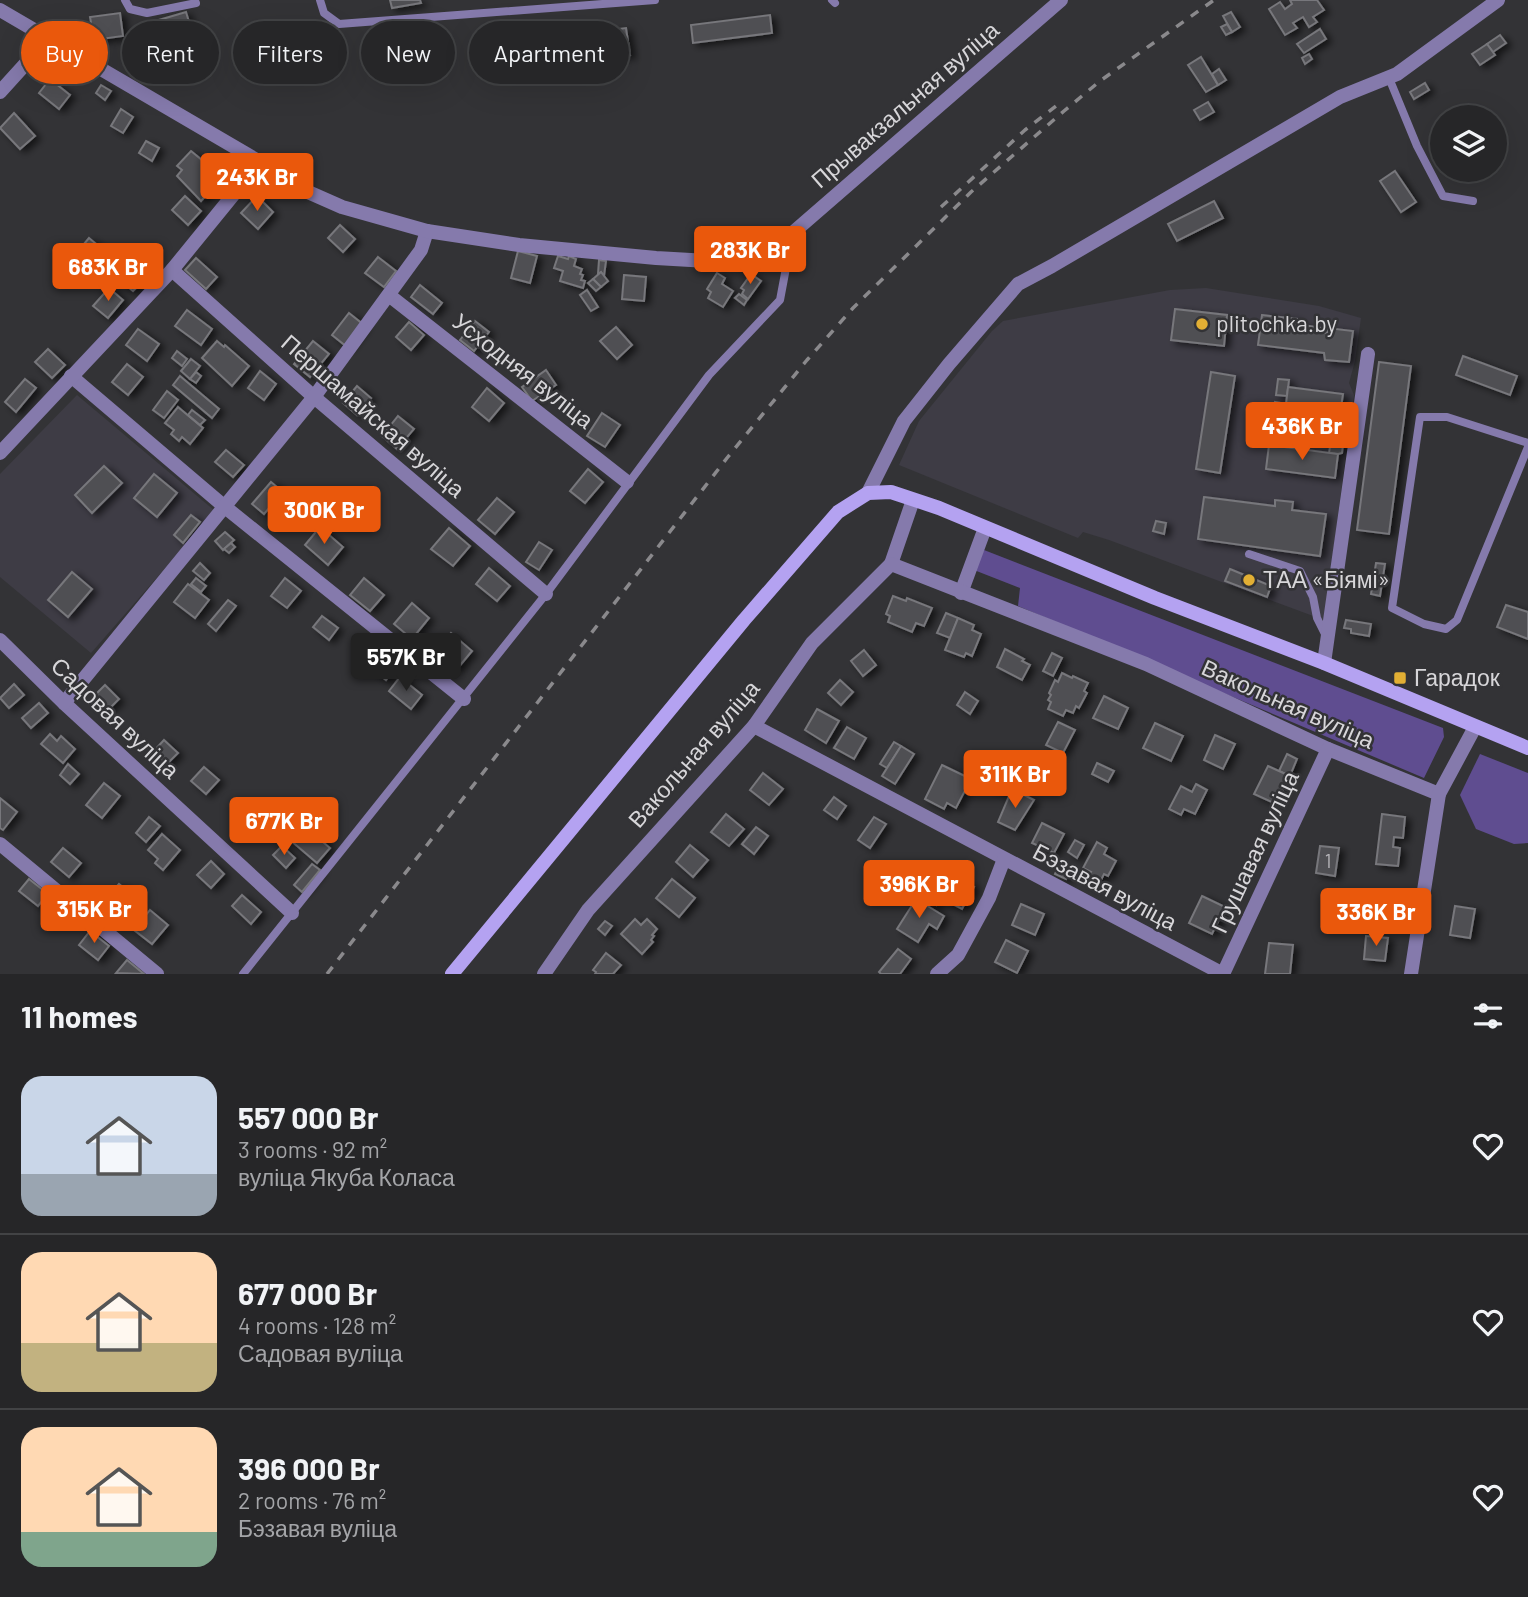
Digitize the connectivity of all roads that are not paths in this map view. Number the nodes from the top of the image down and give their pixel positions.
1 (125, 0) edge
2 (320, 0) edge
3 (644, 0) edge
4 (655, 0) edge
5 (1061, 0) edge
6 (1498, 0) edge
7 (592, 2) edge
8 (195, 3) dead end
9 (548, 4) edge
10 (0, 10) edge
11 (21, 22) edge
12 (21, 68) edge
13 (108, 73) edge
14 (1389, 78) junction
15 (0, 92) edge
16 (260, 162) junction
17 (1473, 201) dead end
18 (427, 231) junction
19 (781, 243) junction
20 (172, 270) junction
21 (390, 296) junction
22 (1368, 354) dead end
23 (71, 376) junction
24 (314, 397) junction
25 (1528, 445) edge
26 (0, 453) edge
27 (627, 482) junction
28 (868, 493) junction
29 (913, 500) junction
30 (225, 507) junction
31 (985, 528) junction
32 (1249, 554) dead end
33 (891, 564) junction
34 (961, 593) junction
35 (546, 594) junction
36 (1327, 639) junction
37 (0, 640) edge
38 (1324, 663) junction
39 (464, 699) junction
40 (64, 704) junction
41 (754, 726) junction
42 (1475, 727) junction
43 (1528, 748) edge
44 (1328, 749) junction
45 (1439, 794) junction
46 (0, 844) edge
47 (1004, 859) junction
48 (292, 913) junction
49 (157, 974) edge
50 (243, 974) edge
51 (452, 974) edge
52 (544, 974) edge
53 (937, 974) edge
54 (1223, 974) edge
55 (1411, 974) edge

1 - 8 lane
2 - 9 lane
3 - 4 lane
3 - 7 lane
5 - 19 street, Прывакзальная вуліца
6 - 14 street
7 - 9 lane
10 - 11 street, Прывакзальная вуліца
12 - 15 street
13 - 16 street, Прывакзальная вуліца
14 - 17 lane
14 - 28 street
16 - 18 street, Прывакзальная вуліца
16 - 20 street
18 - 19 street, Прывакзальная вуліца
18 - 21 street
19 - 27 lane
20 - 23 street
20 - 24 street, Першамайская вуліца
21 - 24 street
21 - 27 street, Усходняя вуліца
22 - 36 street
23 - 26 street
23 - 30 street
24 - 30 street
24 - 35 street, Першамайская вуліца
25 - 25 lane
27 - 35 lane
28 - 29 main road
28 - 51 main road
29 - 31 main road
29 - 33 street
30 - 39 street
30 - 40 street
31 - 34 street
31 - 38 main road
32 - 36 lane
33 - 34 street, Вакольная вуліца
33 - 41 street, Вакольная вуліца
34 - 44 street, Вакольная вуліца
35 - 39 lane
36 - 38 street
37 - 40 street, Садовая вуліца
38 - 42 main road
39 - 48 lane
40 - 48 street, Садовая вуліца
41 - 47 street, Бэзавая вуліца
41 - 52 street, Вакольная вуліца
42 - 43 main road
42 - 45 street
44 - 45 street, Вакольная вуліца
44 - 54 street, Грушавая вуліца
45 - 55 street
46 - 49 street
47 - 53 street, Бэзавая вуліца
47 - 54 street, Бэзавая вуліца
48 - 50 lane

